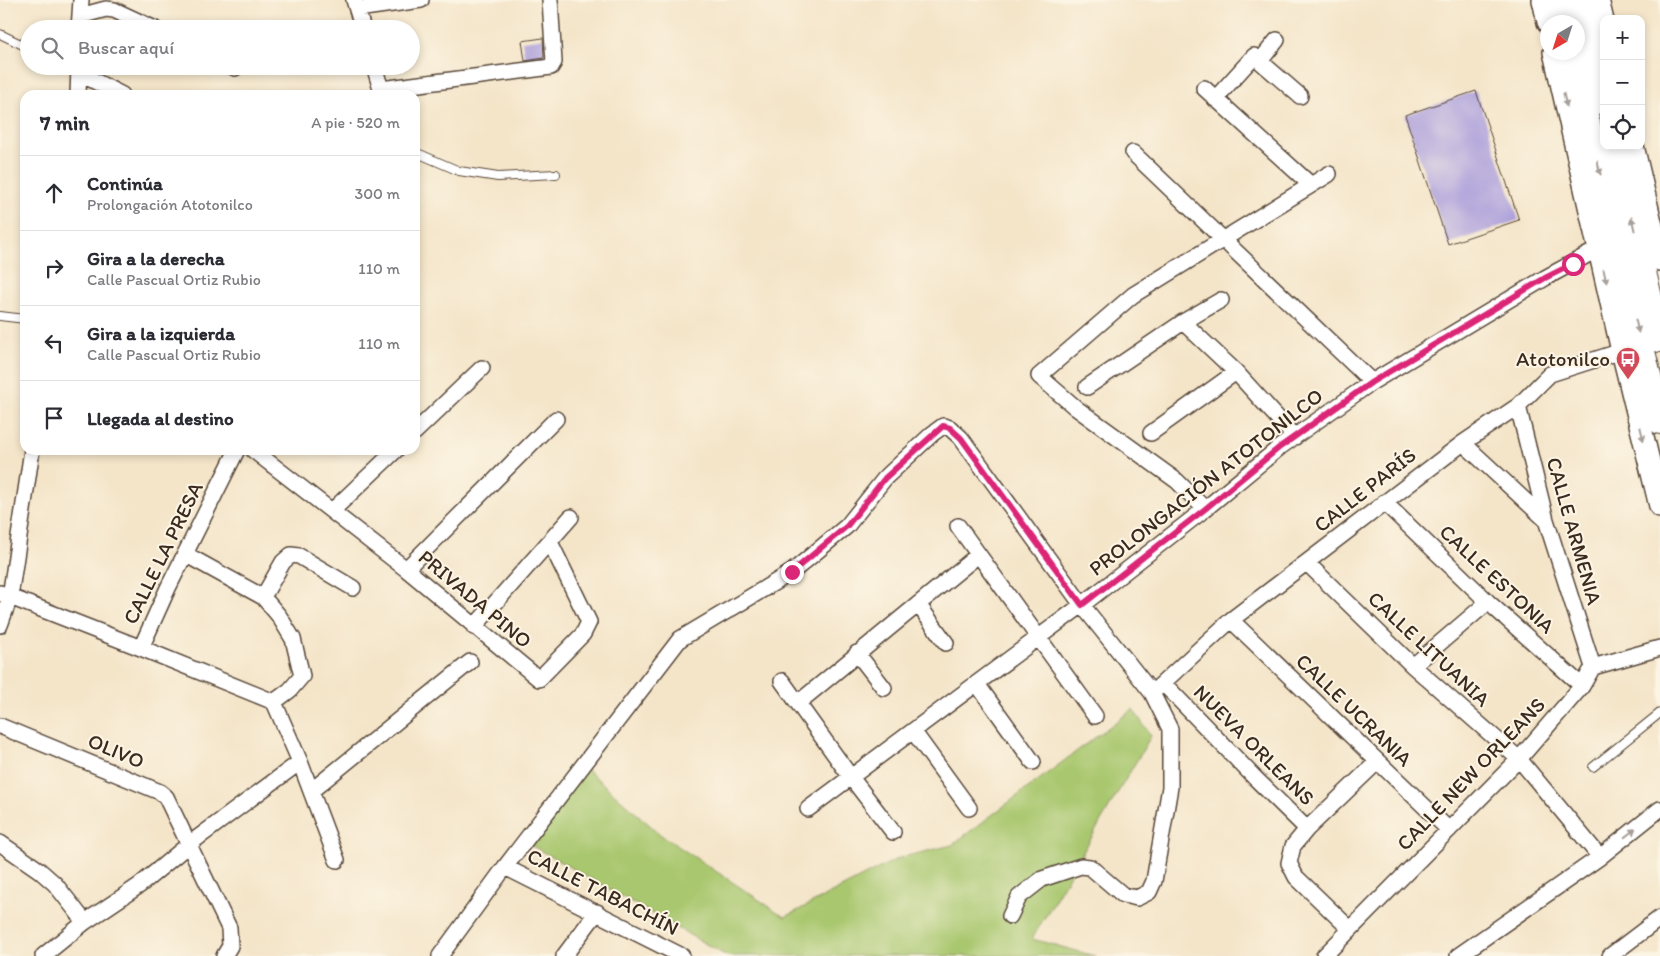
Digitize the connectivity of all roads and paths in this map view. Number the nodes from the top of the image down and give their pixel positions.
1 (81, 0) edge
2 (421, 0) edge
3 (550, 0) edge
4 (1542, 0) edge
5 (1559, 0) edge
6 (1579, 0) edge
7 (1598, 0) edge
8 (356, 4) edge
9 (1546, 15) edge
10 (1562, 15) edge
11 (1602, 15) edge
12 (80, 20) edge
13 (84, 20) edge
14 (136, 20) edge
15 (360, 20) edge
16 (0, 34) edge
17 (1277, 40) dead end
18 (20, 44) edge
19 (1556, 60) edge
20 (1573, 60) edge
21 (1260, 61) junction
22 (75, 75) edge
23 (86, 75) edge
24 (377, 75) edge
25 (1600, 87) edge
26 (1204, 88) dead end
27 (77, 90) edge
28 (113, 90) edge
29 (381, 90) edge
30 (396, 90) edge
31 (1300, 96) dead end
32 (1216, 99) junction
33 (1615, 150) edge
34 (1634, 150) edge
35 (1133, 153) dead end
36 (420, 154) edge
37 (556, 174) dead end
38 (1330, 174) dead end
39 (1311, 186) junction
40 (1223, 240) junction
41 (1599, 251) junction
42 (1660, 257) edge
43 (1221, 300) dead end
44 (0, 316) edge
45 (20, 318) edge
46 (1183, 322) junction
47 (1660, 340) edge
48 (1622, 351) junction
49 (482, 368) dead end
50 (1236, 372) junction
51 (1372, 382) junction
52 (1087, 387) dead end
53 (1518, 406) junction
54 (556, 419) dead end
55 (1660, 422) edge
56 (420, 427) edge
57 (1151, 433) dead end
58 (1295, 437) junction
59 (1463, 443) junction
60 (31, 455) edge
61 (234, 455) edge
62 (265, 455) edge
63 (391, 455) edge
64 (1384, 502) junction
65 (1660, 506) edge
66 (1205, 509) junction
67 (332, 512) junction
68 (571, 517) dead end
69 (1546, 520) junction
70 (958, 526) dead end
71 (550, 542) junction
72 (185, 554) junction
73 (978, 555) junction
74 (1306, 563) junction
75 (406, 569) junction
76 (353, 588) dead end
77 (5, 595) edge
78 (263, 597) junction
79 (1488, 602) junction
80 (918, 604) junction
81 (1082, 605) junction
82 (1231, 620) junction
83 (0, 625) edge
84 (474, 627) junction
85 (1039, 638) junction
86 (946, 643) dead end
87 (141, 648) junction
88 (1660, 648) edge
89 (857, 653) junction
90 (470, 662) dead end
91 (1413, 666) junction
92 (1593, 667) junction
93 (782, 681) dead end
94 (977, 684) junction
95 (1582, 686) junction
96 (884, 688) dead end
97 (1157, 688) junction
98 (274, 702) junction
99 (798, 703) junction
100 (1660, 713) edge
101 (1095, 716) dead end
102 (0, 726) edge
103 (913, 731) junction
104 (1519, 759) junction
105 (300, 762) junction
106 (1034, 762) dead end
107 (1377, 762) junction
108 (1593, 767) dead end
109 (850, 776) junction
110 (311, 792) junction
111 (969, 808) dead end
112 (808, 809) dead end
113 (1660, 809) edge
114 (1307, 829) junction
115 (1449, 830) junction
116 (893, 832) dead end
117 (0, 843) edge
118 (188, 845) junction
119 (1600, 857) junction
120 (337, 860) dead end
121 (505, 867) junction
122 (597, 912) junction
123 (1010, 916) dead end
124 (1660, 918) edge
125 (85, 922) junction
126 (1350, 929) junction
127 (43, 956) edge
128 (224, 956) edge
129 (440, 956) edge
130 (564, 956) edge
131 (682, 956) edge
132 (1324, 956) edge
133 (1458, 956) edge
134 (1610, 956) edge

1 - 12 street
2 - 8 street
3 - 30 street
4 - 9 main road
5 - 10 main road
6 - 25 main road
7 - 11 main road
8 - 15 street
13 - 14 street
16 - 18 lane
17 - 21 street
19 -> 41 main road
20 -> 55 main road
21 - 31 street
21 - 32 street
22 - 27 street
23 - 28 street
24 - 29 street
26 - 32 street
32 - 39 street
47 -> 33 main road
34 - 42 main road
35 - 40 street
36 - 37 lane
38 - 39 street
39 - 40 street
40 - 51 street
40 - 66 street
41 -> 48 main road
41 - 51 street, PROLONGACIÓN ATOTONILCO
43 - 46 street
44 - 45 lane
46 - 50 street
46 - 52 street
48 - 53 street, CALLE PARÍS
48 -> 65 main road
49 - 56 street
50 - 57 street
50 - 58 street
51 - 58 street, PROLONGACIÓN ATOTONILCO
53 - 59 street, CALLE PARÍS
53 - 69 street, CALLE ARMENIA
54 - 75 street
58 - 66 street, PROLONGACIÓN ATOTONILCO
59 - 64 street, CALLE PARÍS
59 - 69 street
60 - 77 street
61 - 72 street, CALLE LA PRESA
62 - 67 street, PRIVADA PINO
63 - 67 street
64 - 74 street, CALLE PARÍS
64 - 79 street, CALLE ESTONIA
66 - 81 street, PROLONGACIÓN ATOTONILCO
67 - 75 street, PRIVADA PINO
68 - 71 street
69 - 92 street, CALLE ARMENIA
70 - 73 street
71 - 84 street
71 - 84 street, PRIVADA PINO
72 - 78 street
72 - 87 street, CALLE LA PRESA
73 - 80 street
73 - 85 street
74 - 82 street, CALLE PARÍS
74 - 91 street, CALLE LITUANIA
75 - 84 street, PRIVADA PINO
76 - 78 street
77 - 83 street
77 - 87 street
78 - 98 street
79 - 91 street
79 - 95 street, CALLE ESTONIA
80 - 86 street
80 - 89 street
81 - 85 street, PROLONGACIÓN ATOTONILCO
81 - 97 street
81 - 121 street
82 - 97 street, CALLE PARÍS
82 - 107 street, CALLE UCRANIA
85 - 94 street, PROLONGACIÓN ATOTONILCO
85 - 101 street
87 - 98 street
88 - 92 street
89 - 96 street
89 - 99 street
90 - 110 street
91 - 104 street, CALLE LITUANIA
92 - 95 street, CALLE NEW ORLEANS
93 - 99 street
94 - 103 street, PROLONGACIÓN ATOTONILCO
94 - 106 street
95 - 104 street, CALLE NEW ORLEANS
97 - 114 street, NUEVA ORLEANS
97 - 123 street
98 - 105 street
99 - 109 street
100 - 108 lane
102 - 118 street, OLIVO
103 - 109 street, PROLONGACIÓN ATOTONILCO
103 - 111 street
104 - 115 street, CALLE NEW ORLEANS
104 - 119 street, CALLE LITUANIA
105 - 110 street
105 - 118 street
107 - 114 street
107 - 115 street, CALLE UCRANIA
109 - 112 street, PROLONGACIÓN ATOTONILCO
109 - 116 street
110 - 120 street
119 -> 113 street
114 - 126 street, NUEVA ORLEANS
115 - 126 street, CALLE NEW ORLEANS
117 - 125 street
118 - 125 street
118 - 128 street, OLIVO
119 - 133 street
121 - 122 street, CALLE TABACHÍN
121 - 129 street
122 - 130 street
122 - 131 street, CALLE TABACHÍN
124 - 134 street
125 - 127 street
126 - 132 street, CALLE NEW ORLEANS

